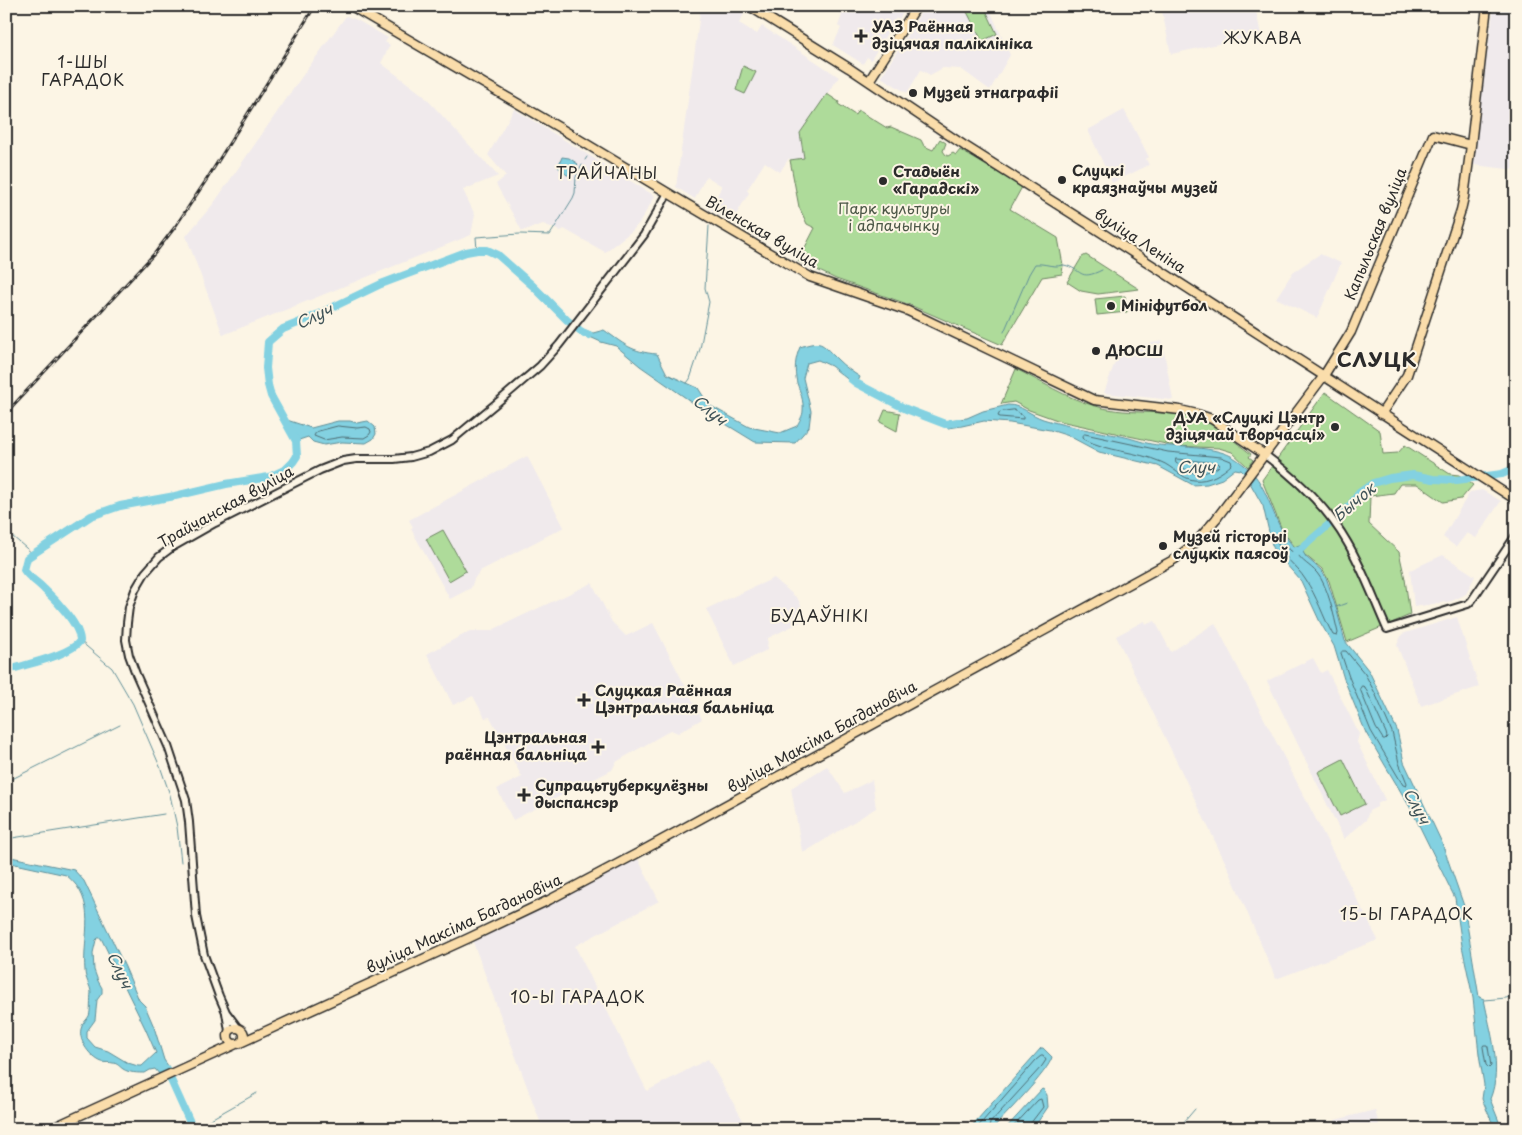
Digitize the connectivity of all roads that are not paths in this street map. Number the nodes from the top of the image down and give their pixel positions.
1 (352, 6) edge
2 (749, 6) edge
3 (917, 6) edge
4 (1487, 6) edge
5 (869, 82) junction
6 (1471, 145) junction
7 (668, 193) junction
8 (1323, 377) junction
9 (1381, 414) junction
10 (1265, 455) junction
11 (1516, 500) edge
12 (1516, 535) edge
13 (226, 1012) junction
14 (240, 1029) junction
15 (265, 1032) junction
16 (229, 1033) junction
17 (239, 1043) junction
18 (212, 1056) junction
19 (50, 1129) edge

1 - 7 main road, Віленская вуліца
2 - 5 main road, вуліца Леніна
3 - 5 main road
4 - 6 main road
5 - 8 main road, вуліца Леніна
6 - 8 main road, Капыльская вуліца
6 - 9 main road
7 - 10 main road, Віленская вуліца
7 - 13 street, Трайчанская вуліца
8 - 9 main road, вуліца Леніна
8 - 10 main road, вуліца Максіма Багдановіча
9 - 11 main road, вуліца Леніна
10 - 12 street
10 - 15 main road, вуліца Максіма Багдановіча
13 - 14 street, Трайчанская вуліца
13 - 16 street, Трайчанская вуліца
14 - 15 main road, вуліца Максіма Багдановіча
14 - 16 main road
14 - 17 main road
15 - 17 main road, вуліца Максіма Багдановіча
16 - 17 main road
16 - 18 main road, вуліца Максіма Багдановіча
17 - 18 main road, вуліца Максіма Багдановіча
18 - 19 main road, вуліца Максіма Багдановіча

